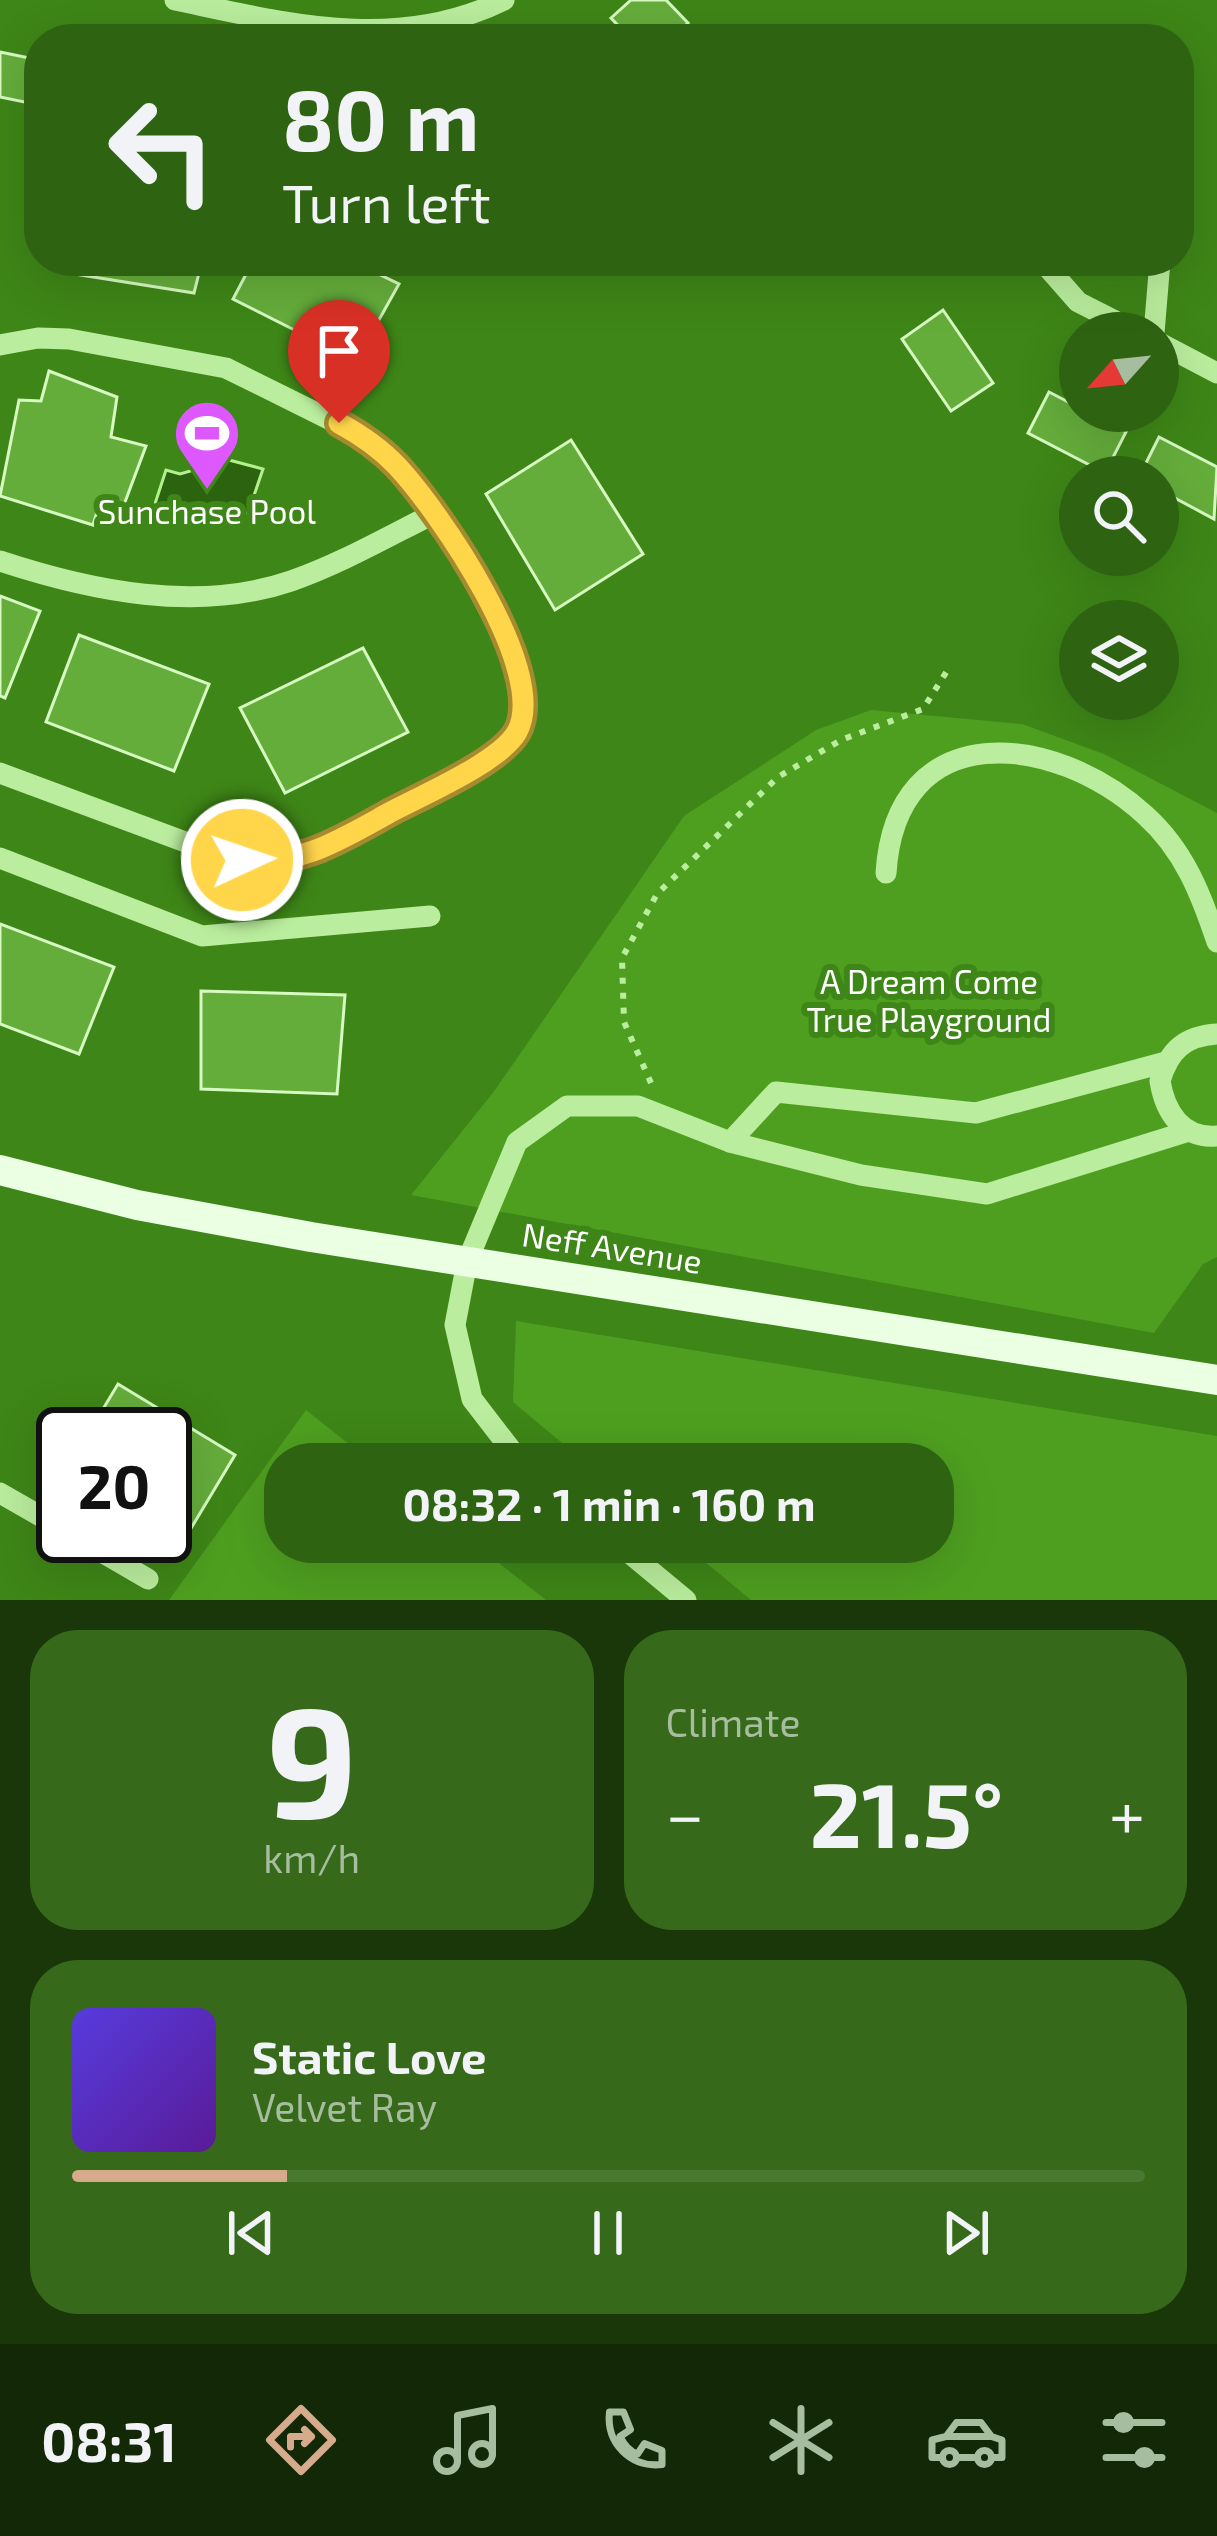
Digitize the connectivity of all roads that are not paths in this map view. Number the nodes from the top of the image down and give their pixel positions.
1 (175, 0) edge
2 (504, 0) edge
3 (287, 24) edge
4 (432, 24) edge
5 (1055, 276) edge
6 (1159, 276) edge
7 (1098, 312) edge
8 (1156, 312) edge
9 (0, 346) edge
10 (1179, 353) edge
11 (1217, 373) edge
12 (433, 514) junction
13 (0, 561) edge
14 (0, 773) edge
15 (0, 858) edge
16 (886, 873) dead end
17 (430, 916) dead end
18 (1217, 942) edge
19 (1217, 1032) edge
20 (1166, 1061) junction
21 (1189, 1131) junction
22 (1217, 1136) edge
23 (730, 1142) junction
24 (0, 1170) edge
25 (467, 1262) junction
26 (1217, 1380) edge
27 (506, 1443) edge
28 (0, 1493) edge
29 (36, 1514) edge
30 (120, 1563) edge
31 (641, 1563) edge
32 (148, 1579) dead end
33 (686, 1600) edge

1 - 3 street
2 - 4 street
5 - 7 street
6 - 8 street
9 - 12 street
10 - 11 street
12 - 13 street
12 - 14 street
15 - 17 street
16 - 18 street
19 - 20 street
20 - 21 street
20 - 23 street
21 - 22 street
21 - 23 street
23 - 25 street
24 - 25 main road, Neff Avenue
25 - 26 main road, Neff Avenue
25 - 27 street
28 - 29 street
30 - 32 street
31 - 33 street

